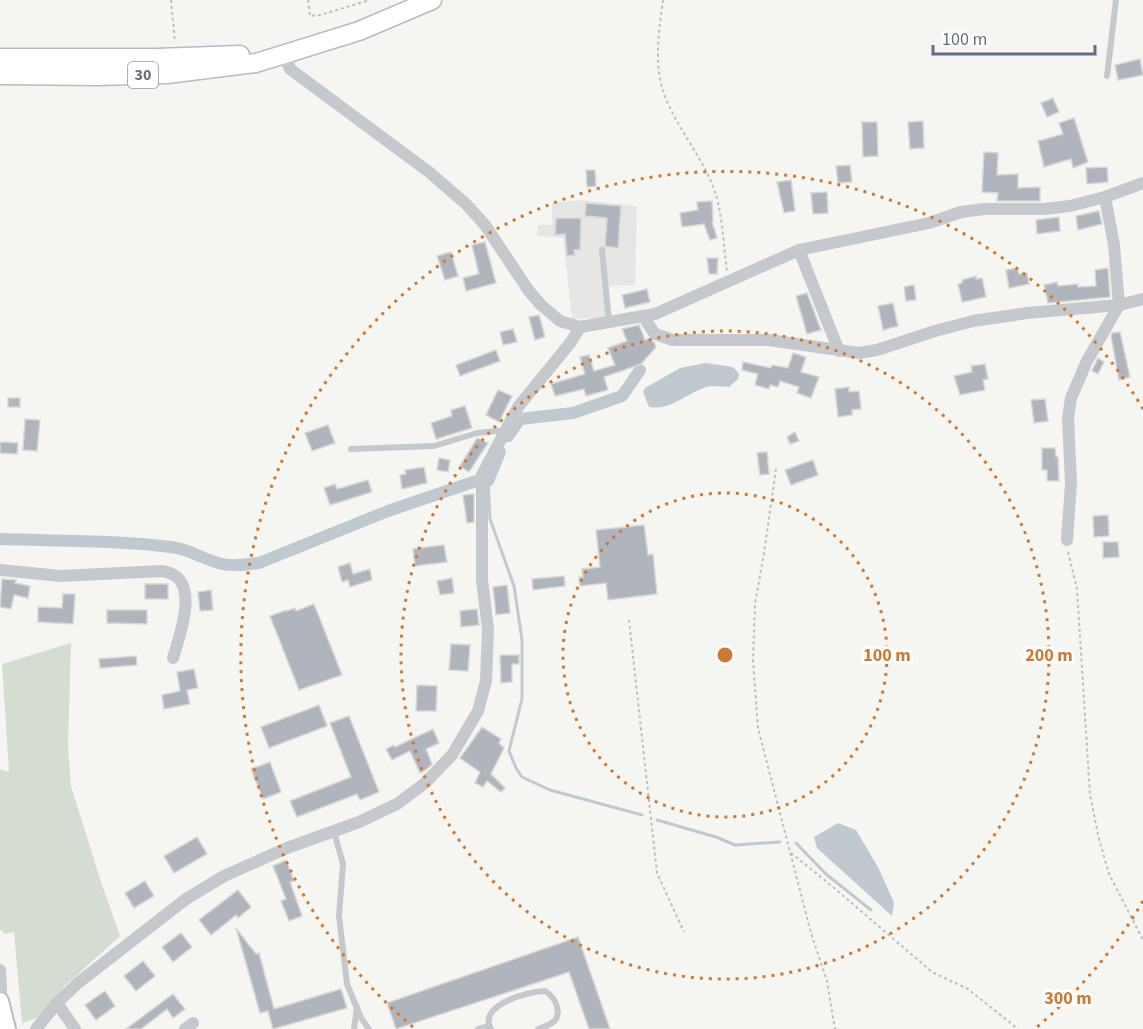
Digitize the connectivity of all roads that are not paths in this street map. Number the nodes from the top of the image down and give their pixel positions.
1 (432, 0) edge
2 (1116, 0) edge
3 (284, 54) junction
4 (0, 58) edge
5 (0, 75) edge
6 (1107, 76) dead end
7 (1143, 183) edge
8 (1105, 197) junction
9 (602, 250) dead end
10 (799, 250) junction
11 (1143, 299) edge
12 (1119, 305) junction
13 (644, 318) junction
14 (609, 324) junction
15 (580, 327) junction
16 (839, 351) junction
17 (506, 430) junction
18 (351, 449) dead end
19 (1067, 540) road end
20 (0, 570) edge
21 (173, 658) dead end
22 (334, 831) junction
23 (0, 970) edge
24 (57, 1003) junction
25 (1, 1004) edge
26 (357, 1007) junction
27 (490, 1027) edge
28 (7, 1029) edge
29 (36, 1029) edge
30 (75, 1029) edge
31 (354, 1029) edge
32 (369, 1029) edge
33 (478, 1029) edge
34 (538, 1029) edge

1 - 3 main road, 30
2 - 6 lane
3 - 4 main road, 30
3 - 5 main road, 30
3 - 15 street
7 - 8 street
8 - 10 street
8 - 12 street
9 - 14 lane
10 - 13 street
10 - 16 street
11 - 12 street
12 - 16 street
12 - 19 street
13 - 14 street
13 - 16 street
14 - 15 street
15 - 17 street
17 - 18 lane
17 - 22 street
20 - 21 street
22 - 24 street
22 - 26 lane
23 - 25 street
24 - 29 street
24 - 30 street
25 - 28 main road
26 - 31 lane
26 - 32 lane
27 - 33 lane
27 - 34 lane

